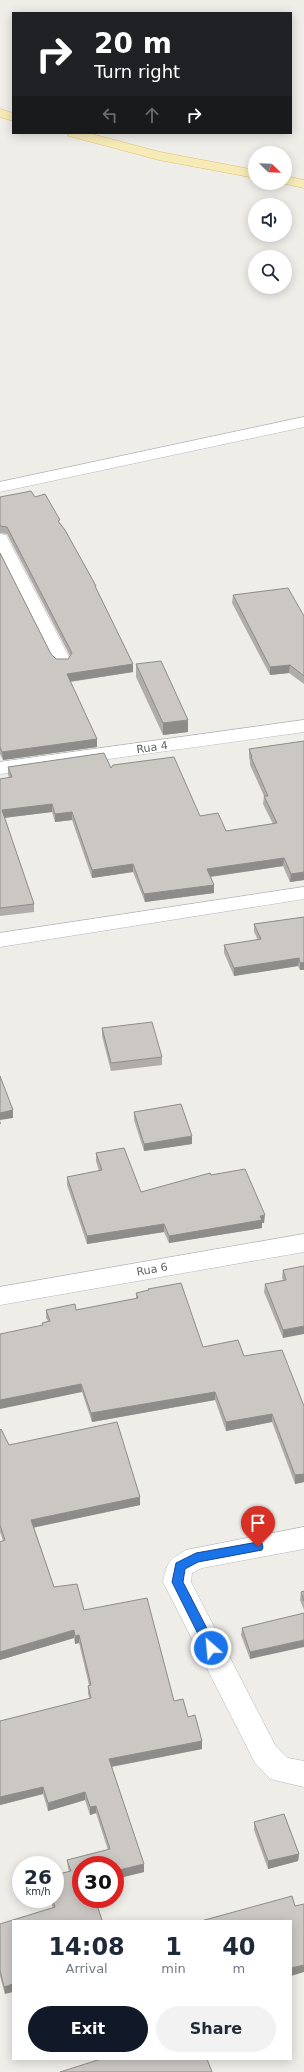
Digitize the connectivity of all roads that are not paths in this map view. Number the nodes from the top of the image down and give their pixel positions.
1 (0, 113) edge
2 (12, 117) edge
3 (77, 134) edge
4 (248, 173) edge
5 (292, 181) edge
6 (304, 184) edge
7 (304, 422) edge
8 (0, 487) edge
9 (0, 539) edge
10 (62, 661) edge
11 (304, 726) edge
12 (0, 768) edge
13 (304, 893) edge
14 (0, 940) edge
15 (304, 1243) edge
16 (0, 1296) edge
17 (304, 1538) edge
18 (304, 1774) edge

1 - 2 main road
3 - 4 main road
5 - 6 main road
7 - 8 street
9 - 10 street
11 - 12 street, Rua 4
13 - 14 street
15 - 16 street, Rua 6
17 - 18 street

